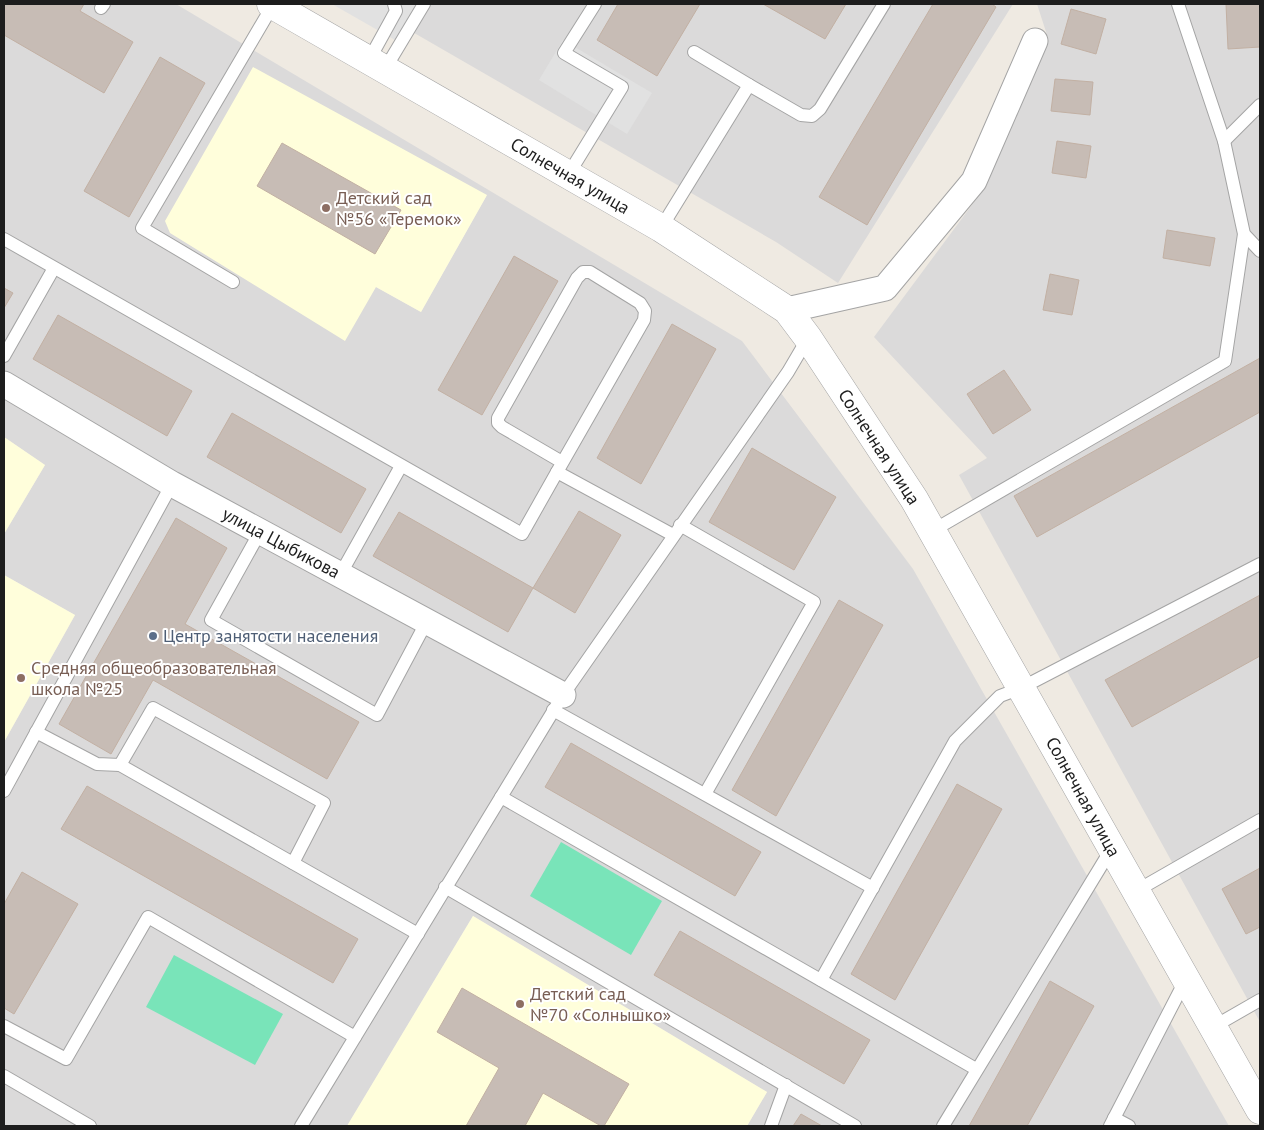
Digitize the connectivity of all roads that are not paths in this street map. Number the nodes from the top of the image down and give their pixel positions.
1 (272, 4) edge
2 (394, 4) edge
3 (424, 4) edge
4 (595, 4) edge
5 (884, 4) edge
6 (1178, 4) edge
7 (1035, 41) dead end
8 (694, 52) dead end
9 (377, 65) junction
10 (750, 85) junction
11 (1260, 105) edge
12 (1224, 141) junction
13 (568, 175) junction
14 (661, 228) junction
15 (1244, 234) junction
16 (4, 239) edge
17 (1260, 251) edge
18 (54, 268) junction
19 (233, 282) dead end
20 (787, 310) junction
21 (808, 338) junction
22 (4, 356) edge
23 (4, 384) edge
24 (401, 466) junction
25 (560, 467) junction
26 (172, 484) junction
27 (676, 530) junction
28 (932, 531) junction
29 (260, 532) junction
30 (1260, 564) edge
31 (340, 575) junction
32 (427, 621) junction
33 (1021, 688) junction
34 (558, 702) junction
35 (36, 732) junction
36 (120, 765) junction
37 (4, 791) edge
38 (705, 794) junction
39 (501, 797) junction
40 (1260, 820) edge
41 (1112, 848) junction
42 (293, 863) junction
43 (445, 887) junction
44 (873, 888) junction
45 (1136, 891) junction
46 (418, 934) junction
47 (1186, 979) junction
48 (821, 980) junction
49 (1260, 1000) edge
50 (4, 1026) edge
51 (1213, 1027) junction
52 (355, 1037) junction
53 (976, 1069) junction
54 (4, 1076) edge
55 (786, 1085) junction
56 (1260, 1110) edge
57 (1112, 1122) edge
58 (90, 1126) edge
59 (301, 1126) edge
60 (771, 1126) edge
61 (856, 1126) edge
62 (943, 1126) edge
63 (1129, 1126) edge

1 - 9 street, Солнечная улица
1 - 19 lane
2 - 9 lane
3 - 9 lane
4 - 13 lane
5 - 10 lane
6 - 12 lane
7 - 20 street
8 - 10 lane
9 - 13 street, Солнечная улица
10 - 14 lane
11 - 12 lane
12 - 15 lane
13 - 14 street, Солнечная улица
14 - 20 street, Солнечная улица
15 - 17 lane
15 - 28 lane
16 - 18 lane
18 - 22 lane
18 - 24 lane
20 - 21 street, Солнечная улица
21 - 27 lane
21 - 28 street, Солнечная улица
23 - 26 street, улица Цыбикова
24 - 25 lane
24 - 31 lane
25 - 25 lane
25 - 27 lane
26 - 29 street, улица Цыбикова
26 - 35 lane
27 - 34 lane
27 - 38 lane
28 - 33 street, Солнечная улица
29 - 31 street, улица Цыбикова
29 - 32 lane
30 - 33 lane
31 - 32 street, улица Цыбикова
32 - 34 street, улица Цыбикова
33 - 41 street, Солнечная улица
33 - 44 lane
34 - 38 lane
34 - 39 lane
35 - 36 lane
35 - 37 lane
36 - 42 lane
36 - 42 lane
38 - 44 lane
39 - 43 lane
39 - 48 lane
40 - 45 lane
41 - 45 street, Солнечная улица
41 - 53 lane
42 - 46 lane
43 - 46 lane
43 - 55 lane
44 - 48 lane
45 - 47 street, Солнечная улица
46 - 52 lane
47 - 51 street, Солнечная улица
47 - 57 lane
48 - 53 lane
49 - 51 lane
50 - 52 lane
51 - 56 street, Солнечная улица
52 - 59 lane
53 - 62 lane
54 - 58 lane
55 - 60 lane
55 - 61 lane
57 - 63 lane

